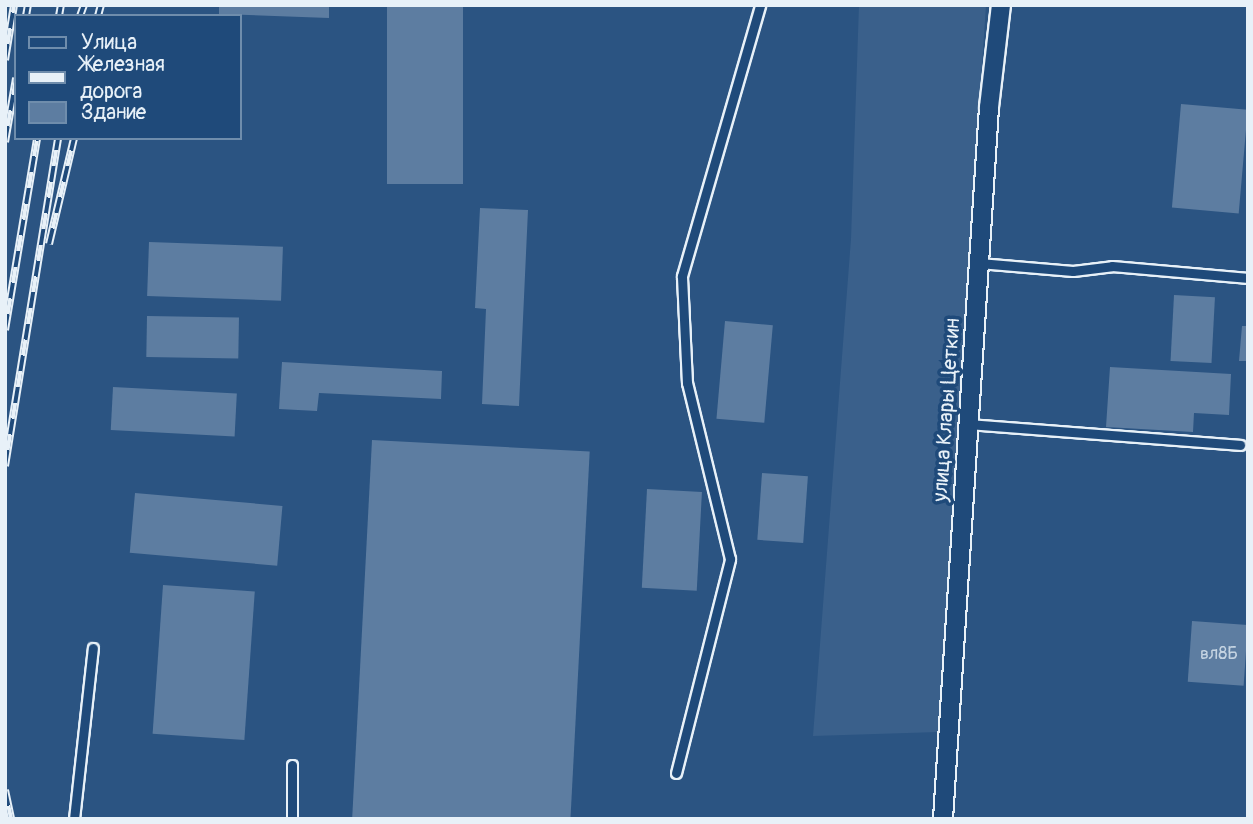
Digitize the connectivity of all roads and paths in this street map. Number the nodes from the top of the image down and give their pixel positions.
1 (760, 5) edge
2 (1001, 5) edge
3 (979, 264) junction
4 (1248, 278) edge
5 (969, 424) junction
6 (1240, 445) dead end
7 (93, 648) dead end
8 (292, 765) dead end
9 (676, 773) dead end
10 (74, 819) edge
11 (292, 819) edge
12 (943, 819) edge

1 - 9 lane
2 - 3 street, улица Клары Цеткин
3 - 4 lane
3 - 5 street, улица Клары Цеткин
5 - 6 lane
5 - 12 street, улица Клары Цеткин
7 - 10 lane
8 - 11 lane

